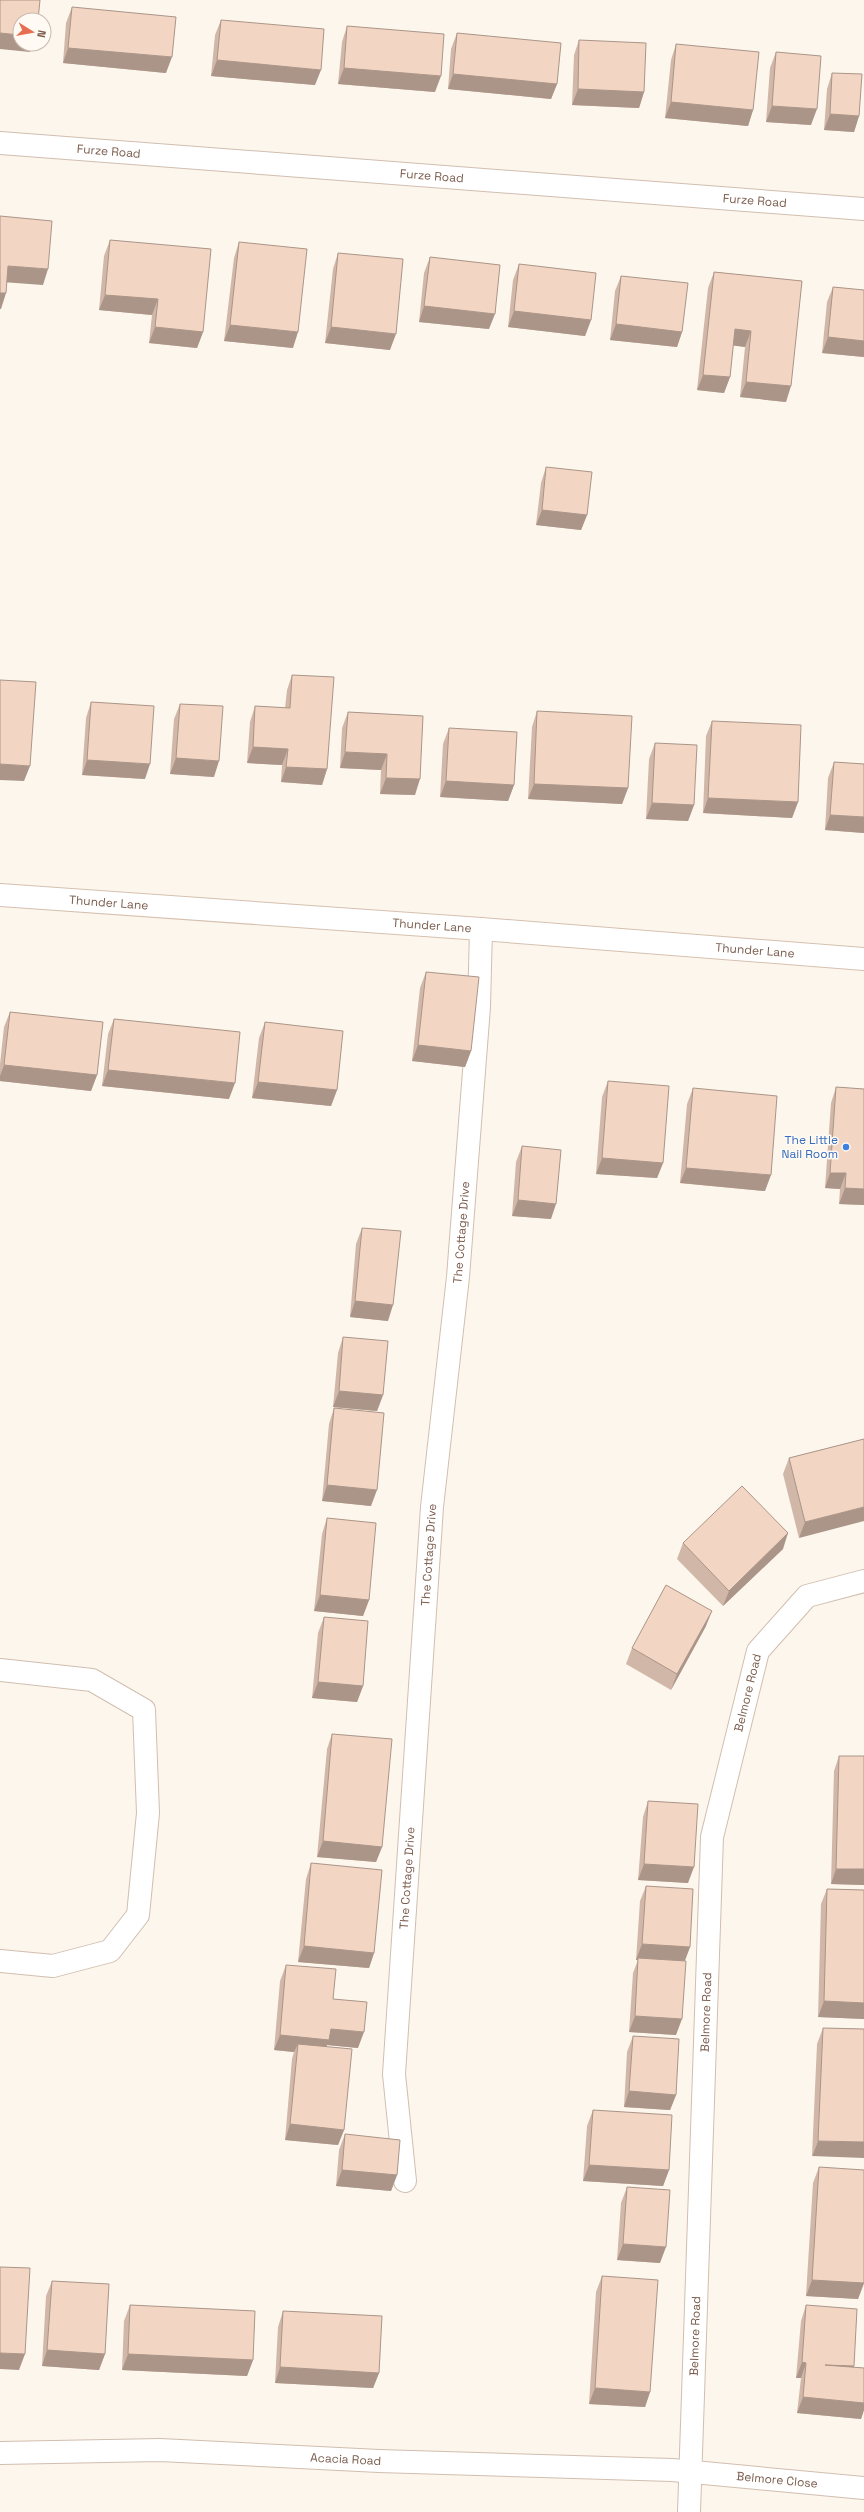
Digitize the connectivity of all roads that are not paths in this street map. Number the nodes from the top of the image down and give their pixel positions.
1 (0, 143) edge
2 (864, 209) edge
3 (0, 895) edge
4 (481, 929) junction
5 (864, 959) edge
6 (864, 1581) edge
7 (0, 1670) edge
8 (0, 1961) edge
9 (405, 2181) dead end
10 (0, 2453) edge
11 (691, 2472) junction
12 (864, 2488) edge
13 (688, 2512) edge

1 - 2 street, Furze Road
3 - 4 street, Thunder Lane
4 - 5 street, Thunder Lane
4 - 9 street, The Cottage Drive
6 - 11 street, Belmore Road
7 - 8 street
10 - 11 street, Acacia Road
11 - 12 street, Belmore Close
11 - 13 street, Belmore Road

